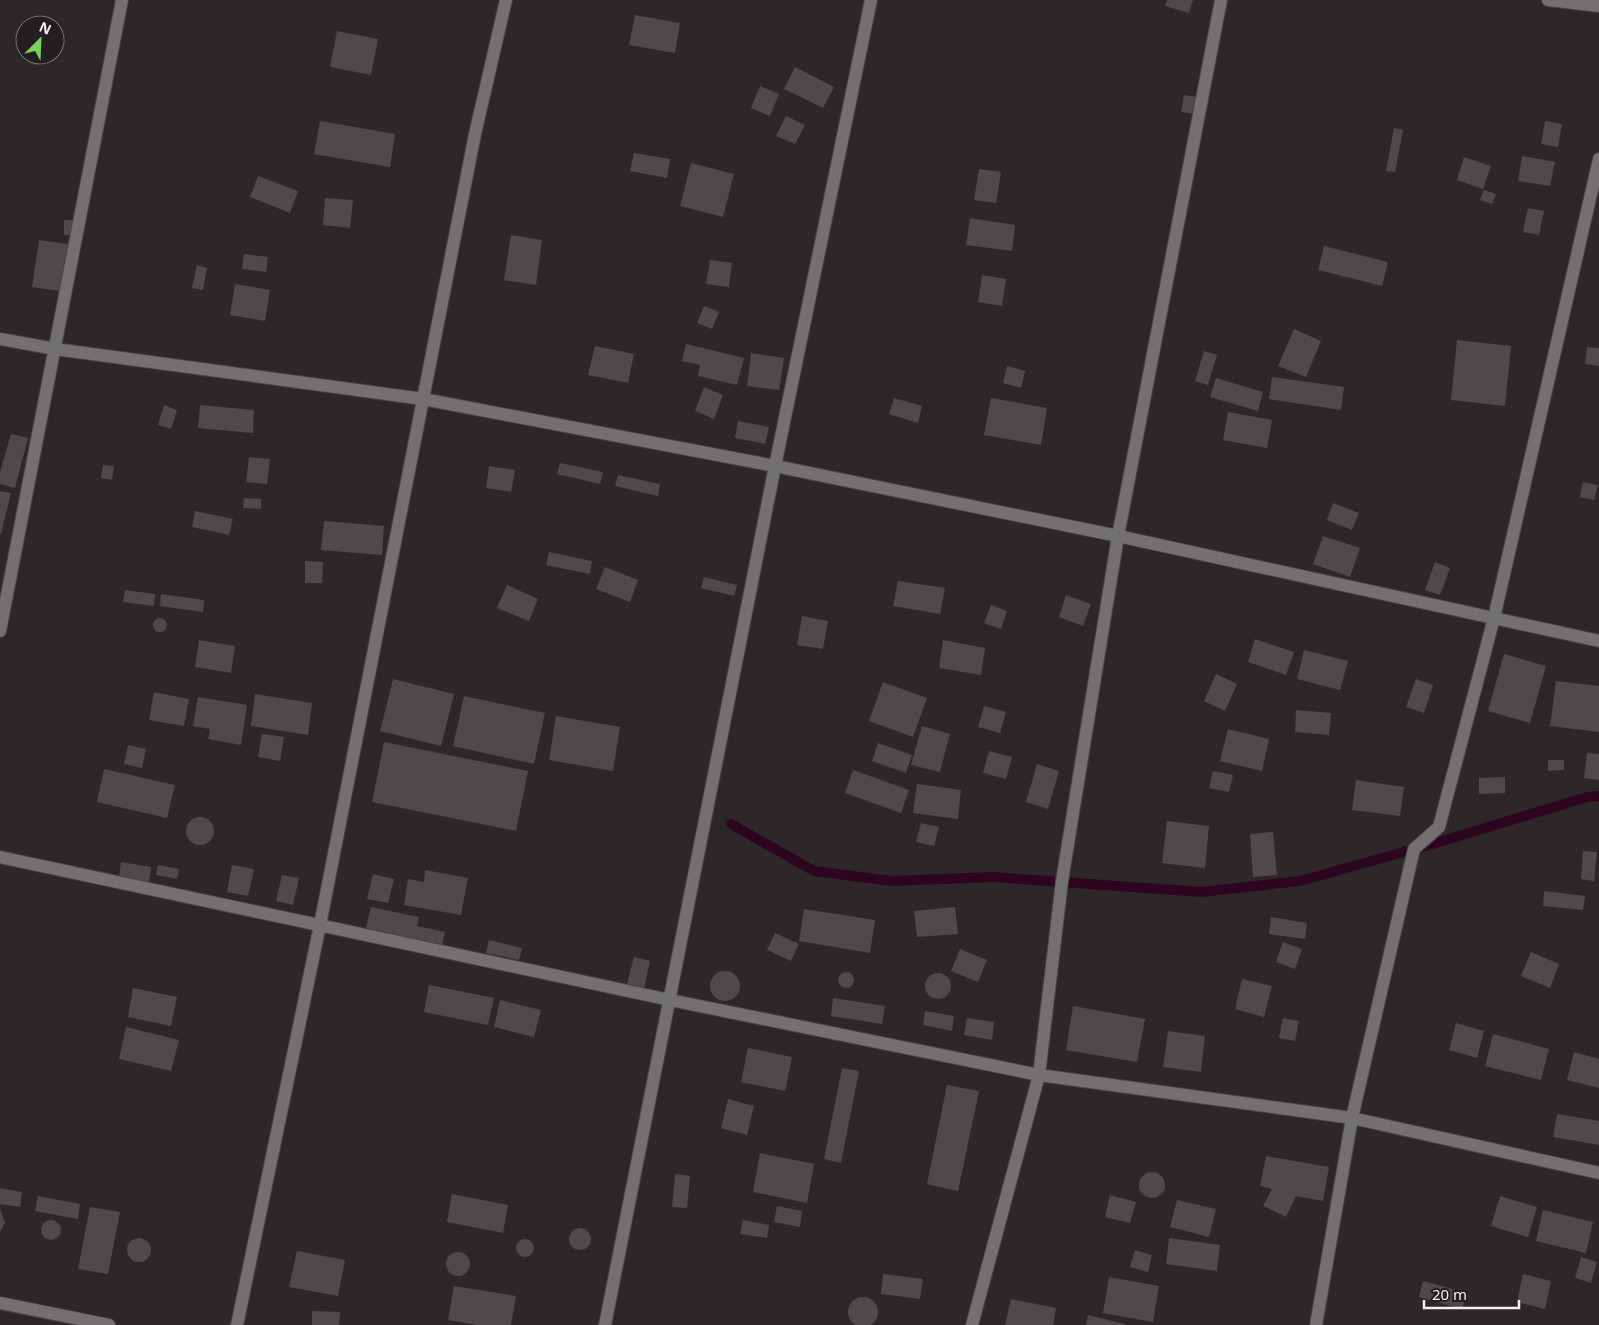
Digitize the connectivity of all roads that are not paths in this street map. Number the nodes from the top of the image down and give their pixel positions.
1 (122, 0) edge
2 (506, 0) edge
3 (871, 0) edge
4 (1221, 0) edge
5 (1548, 0) edge
6 (1599, 6) edge
7 (1599, 159) edge
8 (0, 339) edge
9 (55, 349) junction
10 (424, 399) junction
11 (775, 466) junction
12 (1118, 536) junction
13 (1494, 618) junction
14 (0, 632) edge
15 (1599, 640) edge
16 (0, 856) edge
17 (320, 925) junction
18 (670, 1000) junction
19 (1039, 1075) junction
20 (1352, 1118) junction
21 (1599, 1173) edge
22 (0, 1302) edge
23 (109, 1325) edge
24 (237, 1325) edge
25 (605, 1325) edge
26 (972, 1325) edge
27 (1316, 1325) edge

1 - 9 street
2 - 10 street
3 - 11 street
4 - 12 street
5 - 6 street
7 - 13 street
8 - 9 street
9 - 10 street
9 - 14 street
10 - 11 street
10 - 17 street
11 - 12 street
11 - 18 street
12 - 13 street
12 - 19 street
13 - 15 street
13 - 20 street
16 - 17 street
17 - 18 street
17 - 24 street
18 - 19 street
18 - 25 street
19 - 20 street
19 - 26 street
20 - 21 street
20 - 27 street
22 - 23 street

